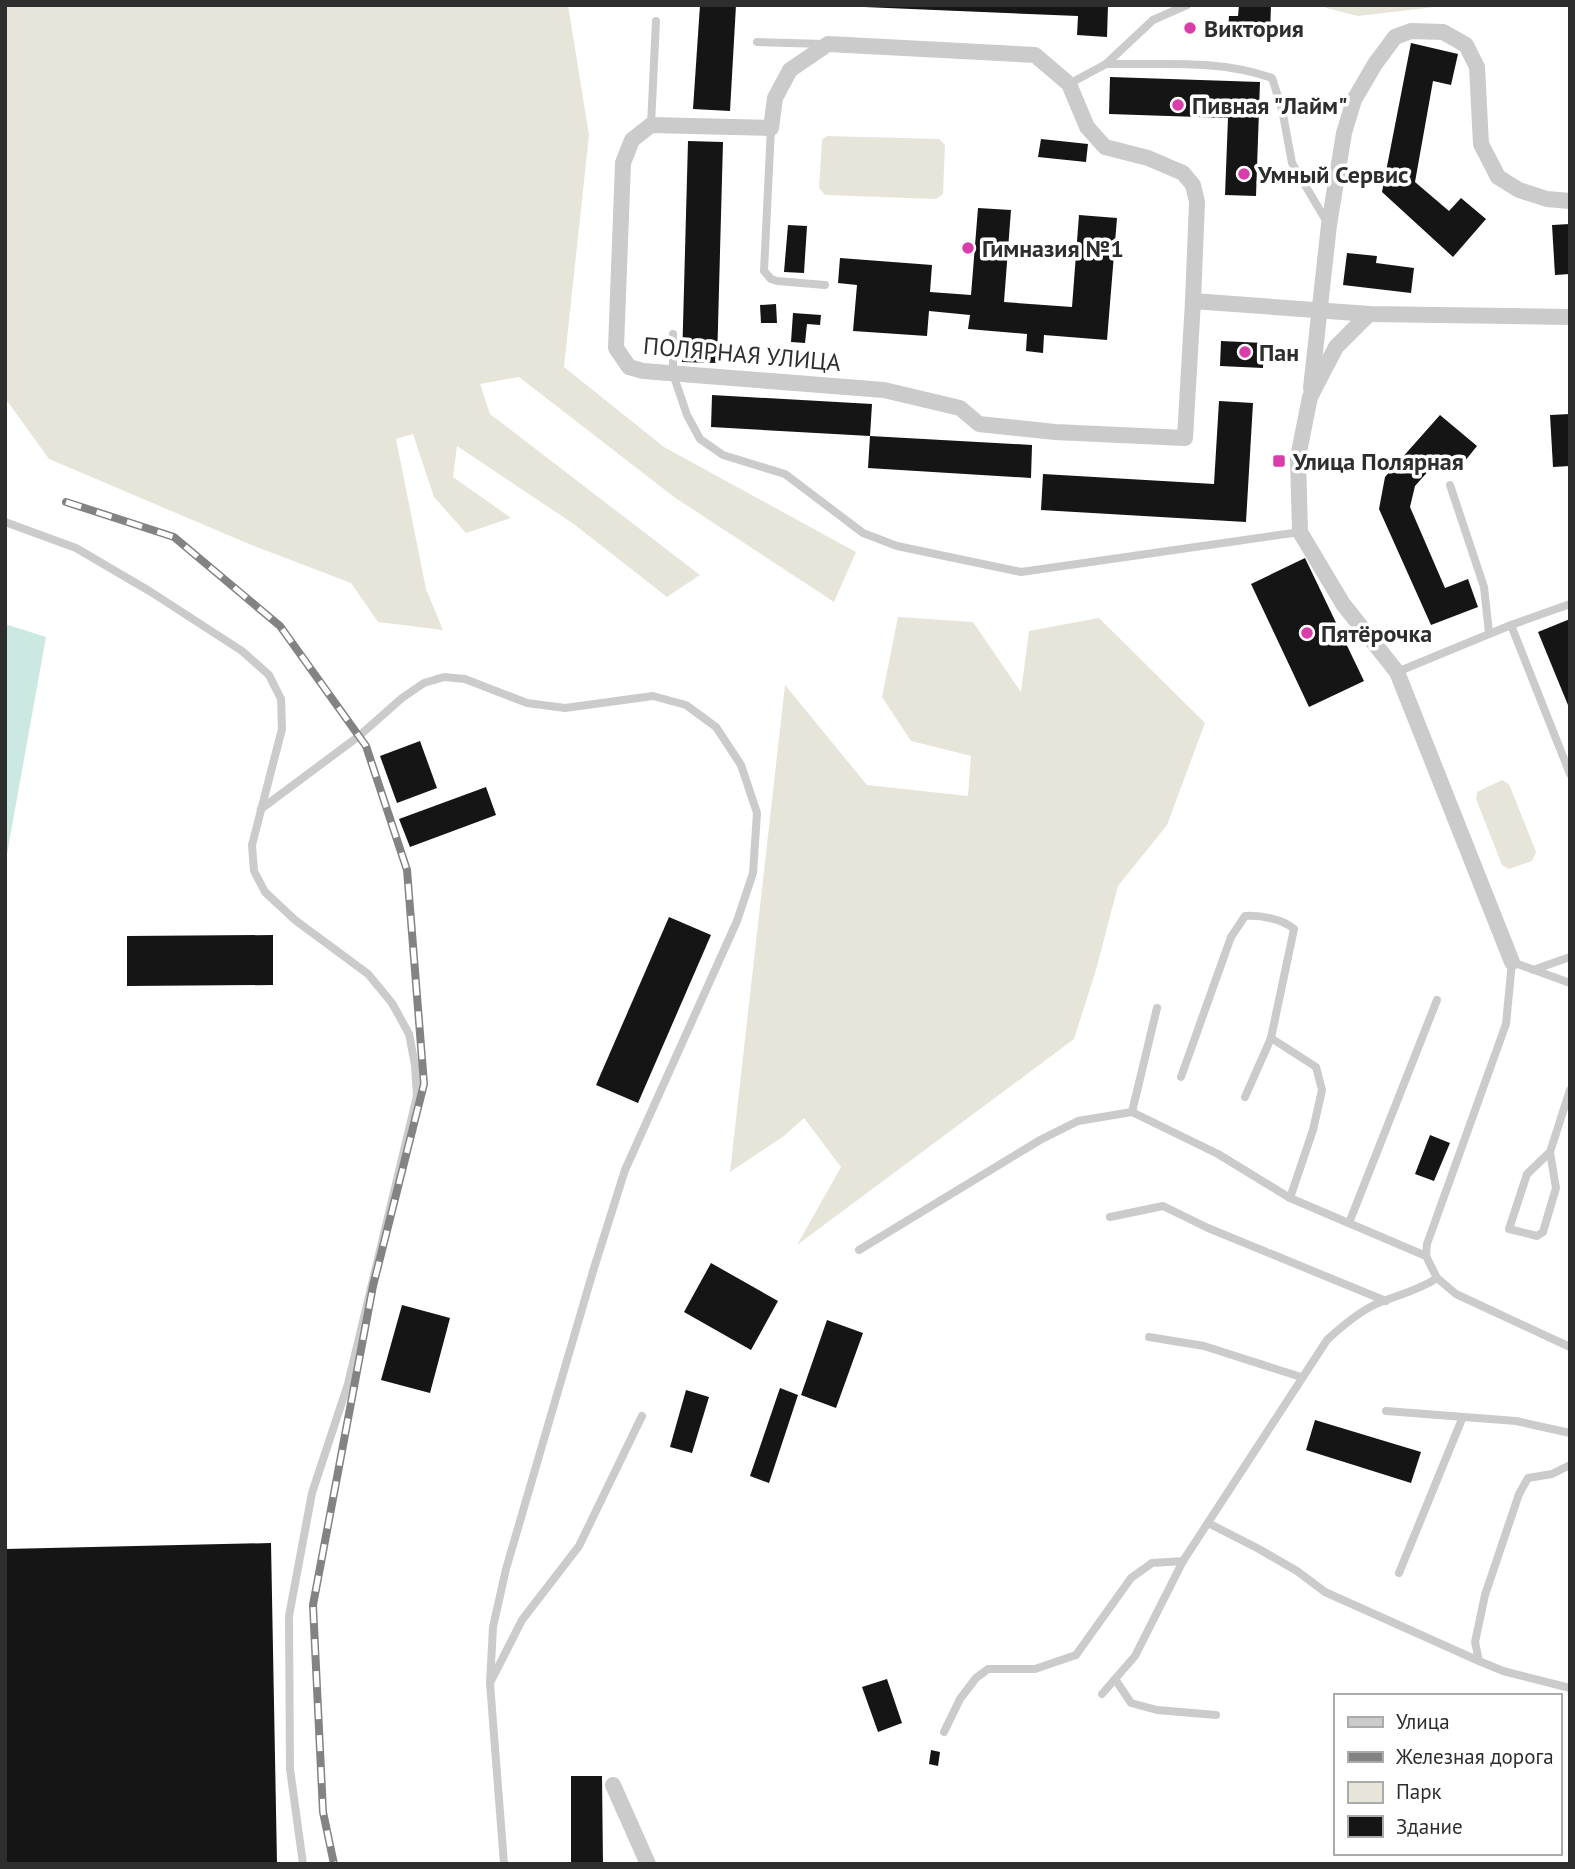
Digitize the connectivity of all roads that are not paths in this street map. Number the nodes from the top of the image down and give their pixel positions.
1 (1187, 5) edge
2 (656, 21) dead end
3 (757, 42) dead end
4 (828, 44) junction
5 (1106, 64) junction
6 (1069, 84) junction
7 (651, 125) junction
8 (771, 128) junction
9 (1570, 201) edge
10 (1329, 225) junction
11 (825, 285) dead end
12 (1193, 301) junction
13 (1318, 310) junction
14 (1369, 314) junction
15 (1570, 317) edge
16 (673, 334) dead end
17 (673, 374) junction
18 (1310, 397) junction
19 (1450, 485) dead end
20 (5, 522) edge
21 (1300, 532) junction
22 (1570, 604) edge
23 (1511, 625) junction
24 (1489, 633) junction
25 (1397, 672) junction
26 (1570, 775) edge
27 (261, 810) junction
28 (1570, 957) edge
29 (1512, 962) junction
30 (1533, 970) junction
31 (1570, 983) edge
32 (1437, 1000) dead end
33 (1157, 1007) dead end
34 (1271, 1038) junction
35 (1181, 1077) dead end
36 (1570, 1090) edge
37 (1245, 1097) dead end
38 (1132, 1112) junction
39 (1550, 1152) junction
40 (1290, 1198) junction
41 (1110, 1217) dead end
42 (1349, 1223) junction
43 (859, 1250) dead end
44 (1426, 1256) junction
45 (1437, 1278) junction
46 (1386, 1301) junction
47 (1149, 1337) dead end
48 (1570, 1347) edge
49 (1301, 1377) junction
50 (1386, 1411) dead end
51 (642, 1416) dead end
52 (1462, 1419) junction
53 (1570, 1433) edge
54 (1570, 1465) edge
55 (1208, 1523) junction
56 (1183, 1561) junction
57 (1399, 1573) dead end
58 (1479, 1661) junction
59 (1115, 1679) junction
60 (490, 1683) junction
61 (1570, 1688) edge
62 (1102, 1694) dead end
63 (1216, 1715) dead end
64 (944, 1732) dead end
65 (613, 1785) dead end
66 (303, 1864) edge
67 (504, 1864) edge
68 (648, 1864) edge

1 - 5 lane
2 - 7 lane
3 - 4 lane
4 - 6 street, ПОЛЯРНАЯ УЛИЦА
4 - 8 street
5 - 6 lane
5 - 10 lane
6 - 12 street, ПОЛЯРНАЯ УЛИЦА
7 - 8 street
7 - 17 street, ПОЛЯРНАЯ УЛИЦА
8 - 11 lane
9 - 10 street
10 - 13 street
12 - 13 street
12 - 17 street, ПОЛЯРНАЯ УЛИЦА
13 - 14 street
13 - 18 street
14 - 15 street
14 - 18 street
16 - 17 lane
17 - 21 lane
18 - 21 street
19 - 24 lane
20 - 27 lane
21 - 25 street
22 - 23 lane
23 - 24 lane
23 - 26 lane
24 - 25 lane
25 - 29 street
27 - 60 lane
27 - 66 lane
28 - 30 lane
29 - 30 lane
29 - 44 lane
30 - 31 lane
32 - 42 lane
33 - 38 lane
34 - 35 lane
34 - 37 lane
34 - 40 lane
36 - 39 lane
38 - 40 lane
38 - 43 lane
39 - 39 lane
40 - 42 lane
41 - 46 lane
42 - 44 lane
44 - 45 lane
45 - 46 lane
45 - 48 lane
46 - 49 lane
47 - 49 lane
49 - 55 lane
50 - 52 lane
51 - 60 lane
52 - 53 lane
52 - 57 lane
54 - 58 lane
55 - 56 lane
55 - 58 lane
56 - 59 lane
56 - 64 lane
58 - 61 lane
59 - 62 lane
59 - 63 lane
60 - 67 lane
65 - 68 street

